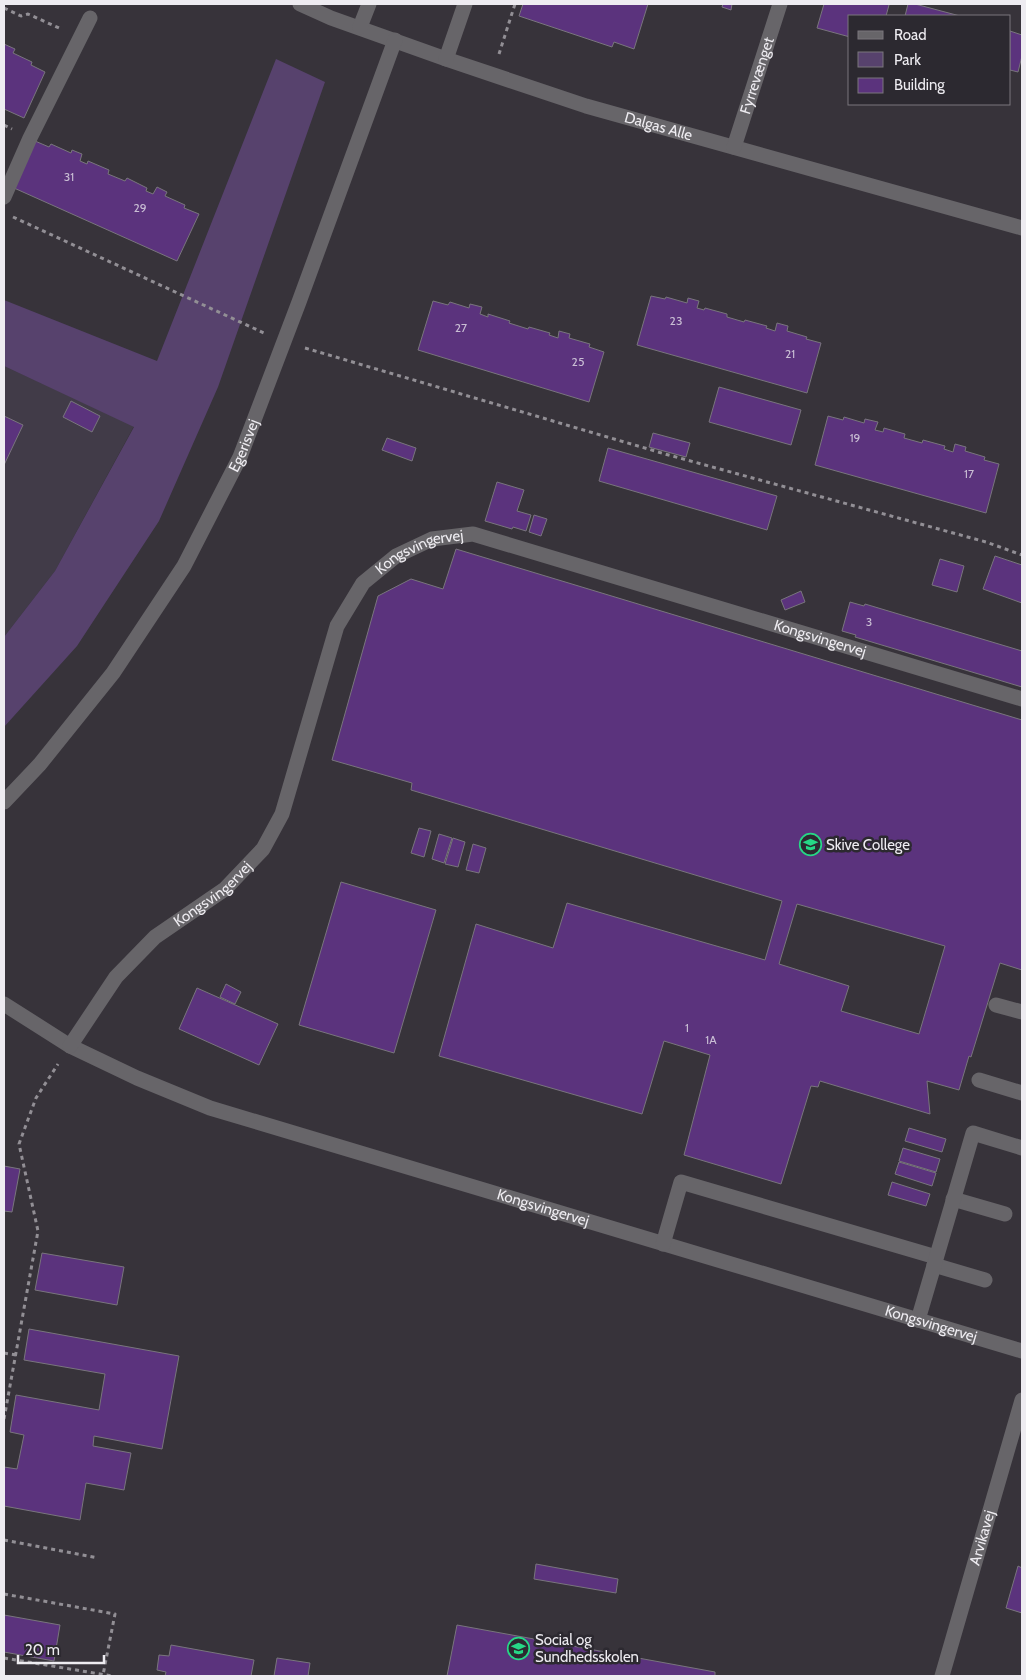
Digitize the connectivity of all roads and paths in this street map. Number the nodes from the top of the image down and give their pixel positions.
1 (300, 4) edge
2 (369, 4) edge
3 (465, 4) edge
4 (515, 4) edge
5 (780, 4) edge
6 (4, 8) edge
7 (90, 18) dead end
8 (360, 27) junction
9 (80, 38) junction
10 (394, 40) junction
11 (446, 59) junction
12 (492, 76) junction
13 (734, 147) junction
14 (8, 178) edge
15 (4, 196) edge
16 (13, 217) dead end
17 (1022, 228) edge
18 (283, 342) junction
19 (1022, 555) edge
20 (1022, 699) edge
21 (4, 802) edge
22 (4, 1004) edge
23 (996, 1004) dead end
24 (1022, 1012) edge
25 (70, 1046) junction
26 (978, 1080) dead end
27 (1022, 1093) edge
28 (1022, 1148) edge
29 (953, 1199) junction
30 (1005, 1214) dead end
31 (663, 1244) junction
32 (935, 1261) junction
33 (985, 1280) dead end
34 (918, 1320) junction
35 (1022, 1351) edge
36 (4, 1353) edge
37 (16, 1356) junction
38 (1022, 1400) edge
39 (4, 1419) edge
40 (4, 1540) edge
41 (98, 1558) dead end
42 (4, 1594) edge
43 (4, 1658) edge
44 (103, 1675) junction
45 (112, 1676) edge
46 (942, 1676) edge

1 - 8 street, Dalgas Alle
2 - 8 street
3 - 11 street
4 - 12 path
5 - 13 street, Fyrrevænget
6 - 9 path
7 - 9 street
8 - 10 street, Dalgas Alle
9 - 14 street
10 - 11 street, Dalgas Alle
10 - 18 street, Egerisvej
11 - 12 street, Dalgas Alle
12 - 13 street, Dalgas Alle
13 - 17 street, Dalgas Alle
14 - 15 street
16 - 18 path
18 - 19 path
18 - 21 street, Egerisvej
20 - 25 street, Kongsvingervej
22 - 25 street, Kongsvingervej
23 - 24 street
25 - 31 street, Kongsvingervej
25 - 37 path
26 - 27 street
28 - 29 street
29 - 30 street
29 - 32 street
31 - 32 street
31 - 34 street, Kongsvingervej
32 - 33 street
32 - 34 street
34 - 35 street, Kongsvingervej
36 - 37 path
37 - 39 path
38 - 46 street, Arvikavej
40 - 41 path
42 - 44 path
43 - 44 path
44 - 45 path

